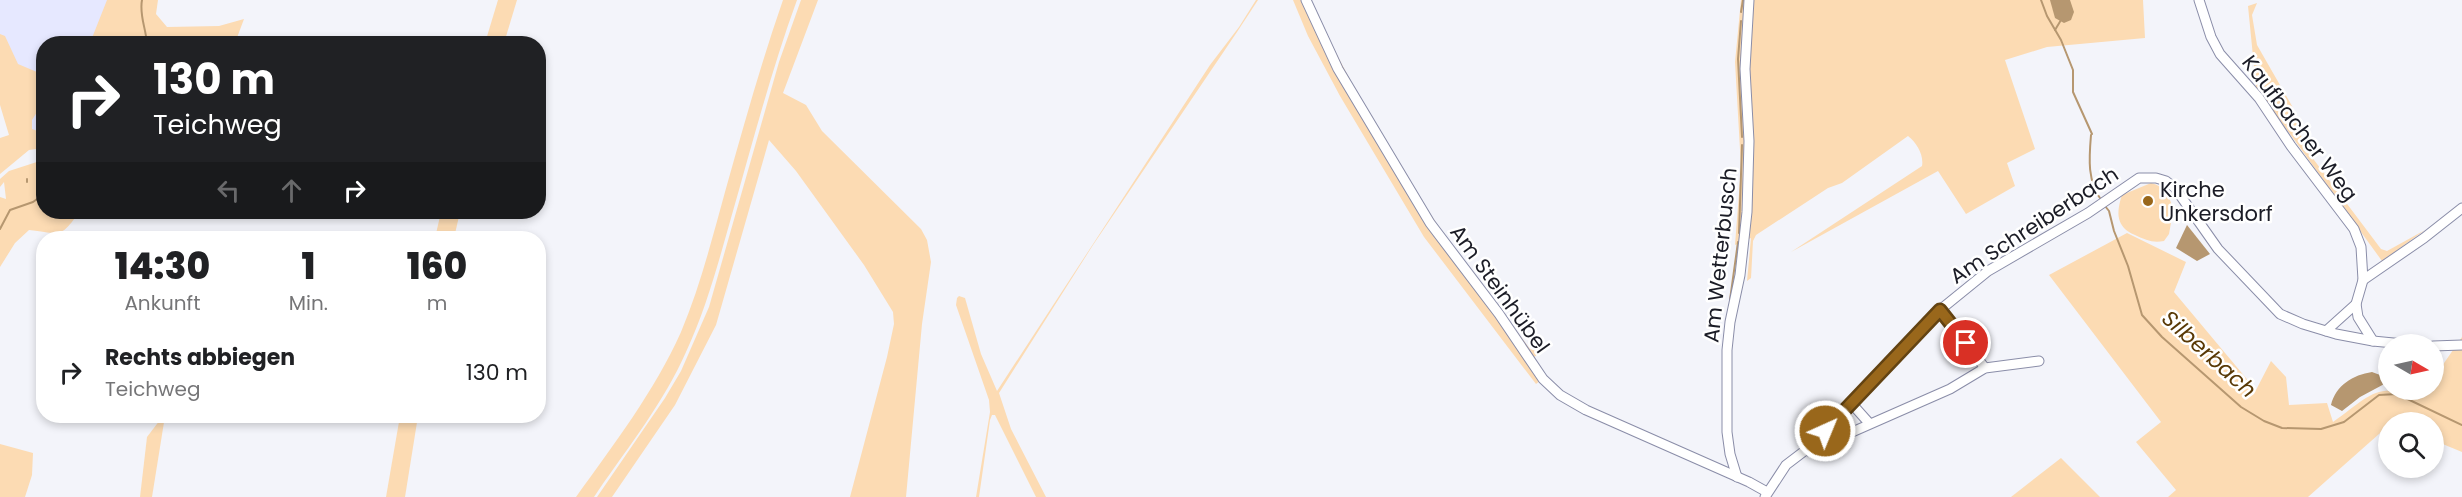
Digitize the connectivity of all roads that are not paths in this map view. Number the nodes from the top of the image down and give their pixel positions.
1 (1306, 0) edge
2 (1749, 0) edge
3 (2199, 0) edge
4 (2462, 208) edge
5 (2363, 280) junction
6 (2356, 304) junction
7 (1940, 310) junction
8 (2326, 331) junction
9 (2373, 341) junction
10 (2378, 341) edge
11 (2462, 345) edge
12 (2444, 346) edge
13 (2039, 361) dead end
14 (1985, 368) junction
15 (1851, 404) junction
16 (1869, 423) junction
17 (1807, 449) junction
18 (1737, 477) junction
19 (1766, 495) edge

1 - 18 street, Am Steinhübel
2 - 18 street, Am Wetterbusch
3 - 5 street, Kaufbacher Weg
4 - 5 street
5 - 6 street, Kaufbacher Weg
6 - 8 street
6 - 9 street
7 - 8 street, Am Schreiberbach
7 - 14 street
7 - 15 street, Am Schreiberbach
8 - 9 street, Am Schreiberbach
9 - 10 street, Am Schreiberbach
11 - 12 street
13 - 14 street
14 - 16 street
15 - 16 street
15 - 17 street, Am Schreiberbach
16 - 17 street
17 - 19 street, Am Schreiberbach
18 - 19 street, Am Steinhübel

